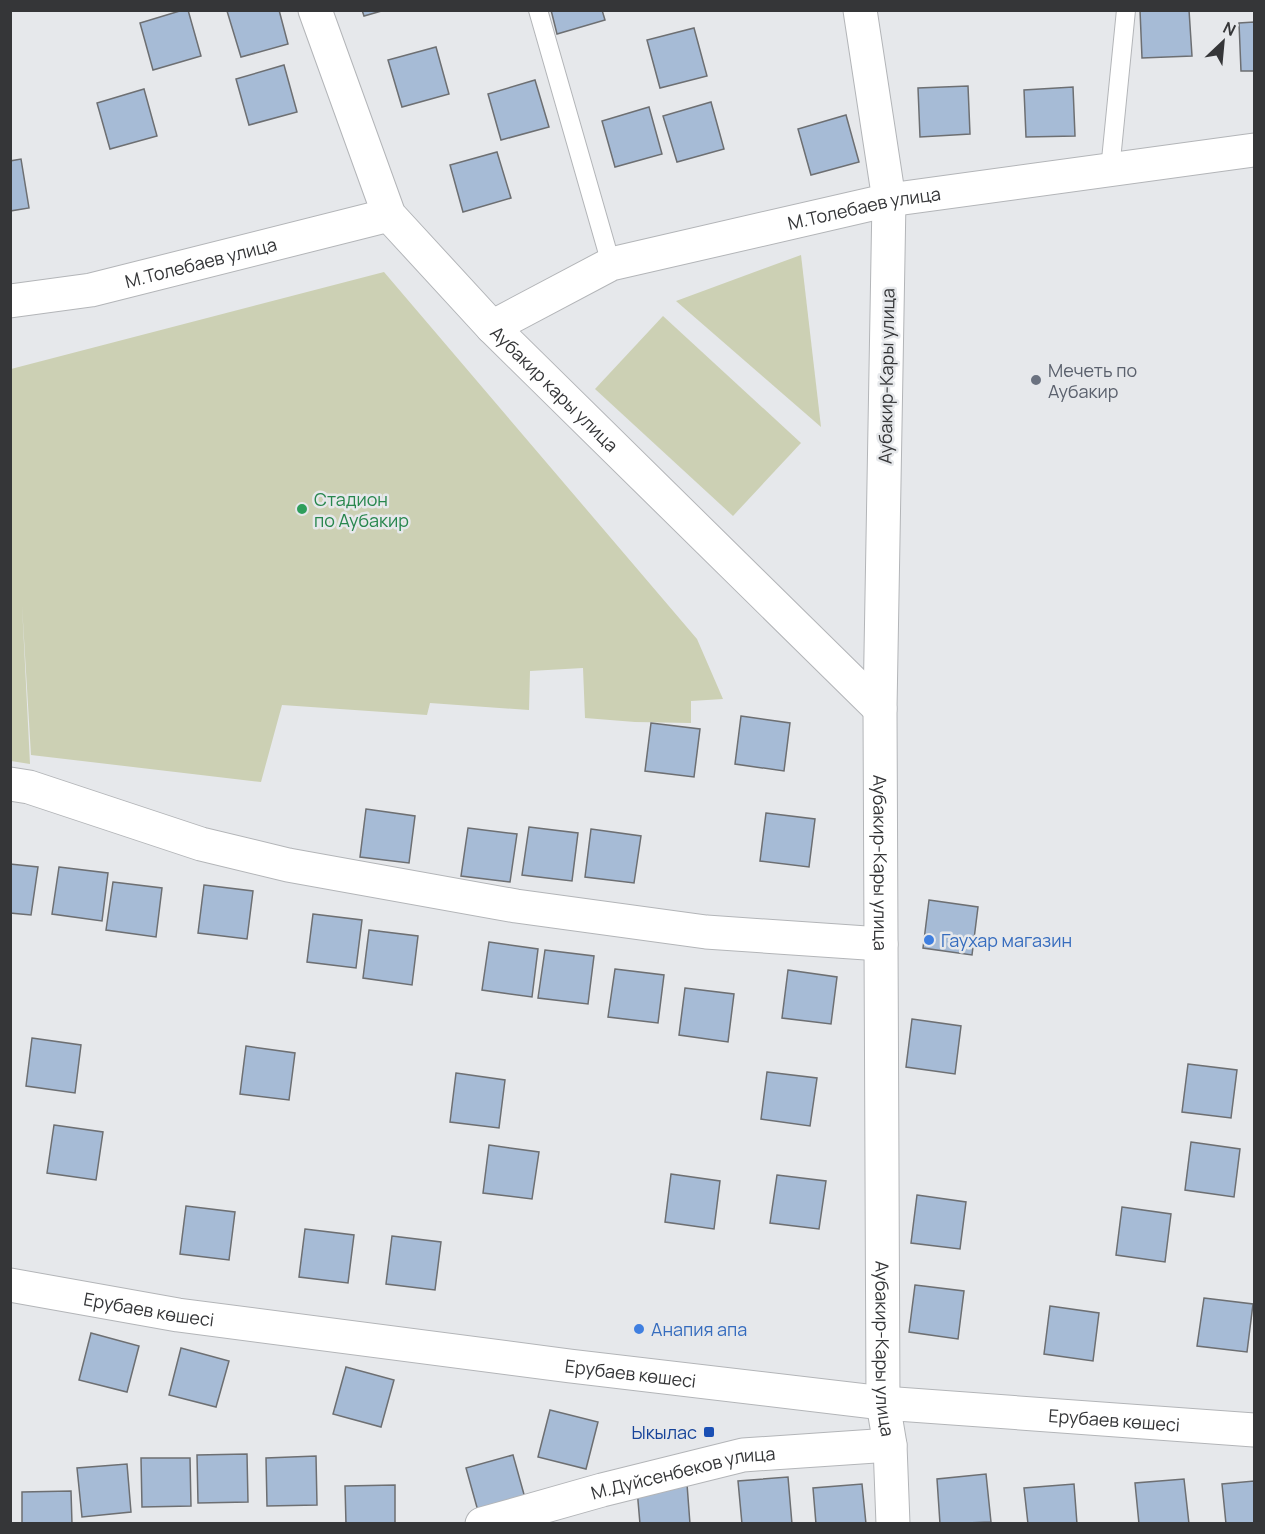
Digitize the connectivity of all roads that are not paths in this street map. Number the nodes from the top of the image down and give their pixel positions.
1 (315, 10) edge
2 (538, 10) edge
3 (860, 10) edge
4 (1126, 10) edge
5 (1254, 150) edge
6 (1110, 170) junction
7 (890, 200) junction
8 (389, 215) junction
9 (611, 264) junction
10 (10, 301) edge
11 (492, 327) junction
12 (880, 709) junction
13 (10, 784) edge
14 (881, 945) junction
15 (10, 1285) edge
16 (883, 1404) junction
17 (1254, 1430) edge
18 (890, 1445) junction
19 (482, 1524) edge
20 (893, 1524) edge

1 - 8 street, Аубакир кары улица
2 - 9 lane
3 - 7 street, Аубакир-Кары улица
4 - 6 lane
5 - 6 street, М.Толебаев улица
6 - 7 street, М.Толебаев улица
7 - 9 street, М.Толебаев улица
7 - 12 street, Аубакир-Кары улица
8 - 10 street, М.Толебаев улица
8 - 11 street, Аубакир кары улица
9 - 11 street, М.Толебаев улица
11 - 12 street, Аубакир кары улица
12 - 14 street, Аубакир-Кары улица
13 - 14 street
14 - 16 street, Аубакир-Кары улица
15 - 16 street, Ерубаев көшесі
16 - 17 street, Ерубаев көшесі
16 - 18 street, Аубакир-Кары улица
18 - 19 street, М.Дуйсенбеков улица
18 - 20 street, Аубакир-Кары улица

